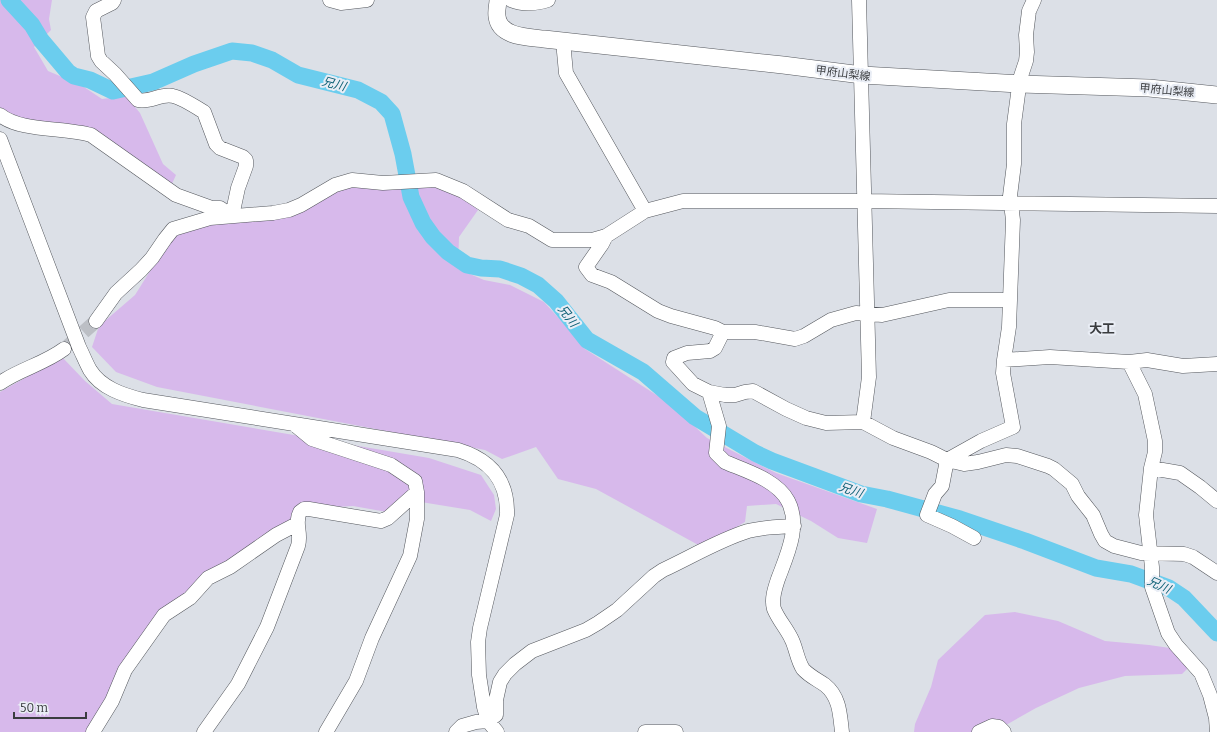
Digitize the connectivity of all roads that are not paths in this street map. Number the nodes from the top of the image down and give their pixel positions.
1 (114, 0) edge
2 (330, 0) edge
3 (367, 0) edge
4 (498, 0) edge
5 (511, 0) edge
6 (548, 0) edge
7 (859, 0) edge
8 (1034, 0) edge
9 (563, 42) junction
10 (862, 76) junction
11 (1020, 84) junction
12 (1217, 95) edge
13 (0, 115) edge
14 (0, 139) edge
15 (864, 201) junction
16 (1011, 203) junction
17 (1217, 206) edge
18 (644, 211) junction
19 (232, 216) junction
20 (606, 236) junction
21 (1010, 300) junction
22 (866, 313) junction
23 (96, 321) tunnel mouth
24 (723, 332) junction
25 (64, 349) tunnel mouth
26 (1004, 360) junction
27 (1129, 362) junction
28 (1217, 364) edge
29 (0, 383) edge
30 (709, 392) junction
31 (864, 422) junction
32 (294, 424) junction
33 (947, 460) junction
34 (1151, 468) junction
35 (417, 492) junction
36 (1217, 501) edge
37 (297, 524) junction
38 (794, 526) junction
39 (974, 538) dead end
40 (1151, 560) junction
41 (1217, 573) edge
42 (492, 727) edge
43 (93, 732) edge
44 (204, 732) edge
45 (326, 732) edge
46 (456, 732) edge
47 (645, 732) edge
48 (676, 732) edge
49 (842, 732) edge
50 (980, 732) edge
51 (1004, 732) edge
52 (1217, 732) edge

1 - 19 street
2 - 3 street
4 - 9 main road, 甲府山梨線
5 - 6 street
7 - 10 street
8 - 11 street
9 - 10 main road, 甲府山梨線
9 - 18 street
10 - 11 main road, 甲府山梨線
10 - 15 street
11 - 12 main road, 甲府山梨線
11 - 16 street
13 - 19 street
14 - 32 street
15 - 16 street
15 - 18 street
15 - 22 street
16 - 17 street
16 - 21 street
18 - 20 street
19 - 20 street
19 - 23 street
20 - 24 street
21 - 22 street
21 - 26 street
22 - 24 street
22 - 31 street
24 - 30 street
25 - 29 street
26 - 27 street
26 - 33 street
27 - 28 street
27 - 34 street
30 - 31 street
30 - 38 street
31 - 33 street
32 - 35 street
32 - 42 street
33 - 39 street
33 - 40 street
34 - 36 street
34 - 40 street
35 - 37 street
35 - 45 street
37 - 43 street
37 - 44 street
38 - 42 street
38 - 49 street
40 - 41 street
40 - 52 street
42 - 46 street
47 - 48 street
50 - 51 street

